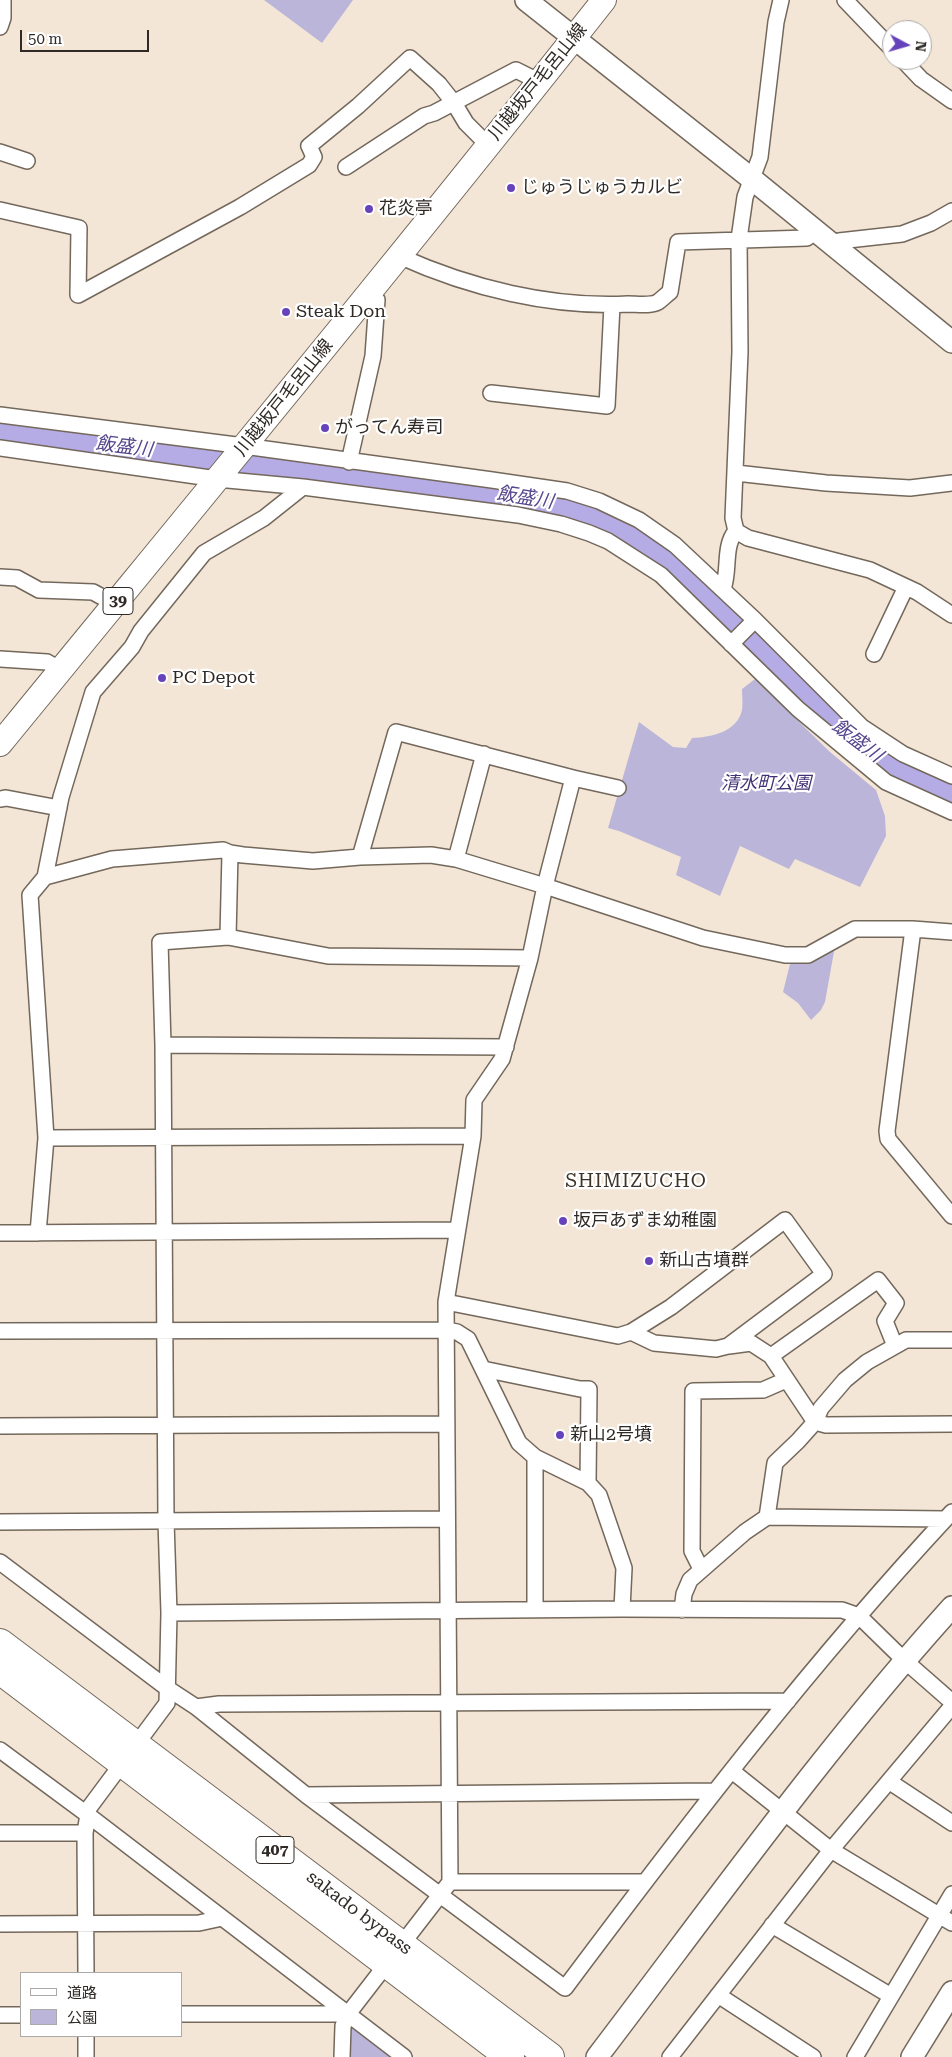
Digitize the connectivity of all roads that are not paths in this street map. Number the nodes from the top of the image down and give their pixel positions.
1 (3, 0) edge
2 (526, 0) edge
3 (604, 0) edge
4 (781, 0) edge
5 (845, 0) edge
6 (0, 27) edge
7 (574, 38) junction
8 (882, 39) edge
9 (912, 70) edge
10 (540, 82) junction
11 (952, 101) edge
12 (454, 102) junction
13 (488, 145) junction
14 (0, 152) edge
15 (27, 161) dead end
16 (346, 167) dead end
17 (752, 180) junction
18 (0, 210) edge
19 (952, 212) edge
20 (814, 231) junction
21 (739, 239) junction
22 (832, 246) junction
23 (399, 256) junction
24 (369, 294) junction
25 (612, 305) junction
26 (952, 342) edge
27 (491, 393) dead end
28 (0, 415) edge
29 (244, 446) junction
30 (0, 448) edge
31 (349, 462) junction
32 (736, 473) junction
33 (218, 479) junction
34 (952, 483) edge
35 (302, 487) junction
36 (736, 531) junction
37 (0, 577) edge
38 (906, 587) junction
39 (723, 589) junction
40 (115, 604) junction
41 (952, 616) edge
42 (753, 622) junction
43 (733, 642) junction
44 (874, 654) dead end
45 (0, 659) edge
46 (61, 670) junction
47 (0, 744) edge
48 (484, 754) junction
49 (952, 776) edge
50 (573, 778) junction
51 (618, 788) dead end
52 (0, 799) edge
53 (59, 808) junction
54 (952, 812) edge
55 (230, 853) junction
56 (360, 857) junction
57 (456, 860) junction
58 (45, 877) junction
59 (545, 886) junction
60 (913, 929) junction
61 (952, 932) edge
62 (228, 938) junction
63 (530, 958) junction
64 (163, 1045) junction
65 (506, 1047) junction
66 (473, 1136) junction
67 (46, 1138) junction
68 (164, 1138) junction
69 (952, 1216) edge
70 (456, 1230) junction
71 (164, 1232) junction
72 (0, 1233) edge
73 (38, 1233) junction
74 (446, 1302) junction
75 (446, 1330) junction
76 (0, 1331) edge
77 (165, 1331) junction
78 (631, 1332) junction
79 (952, 1340) edge
80 (728, 1346) junction
81 (895, 1346) junction
82 (771, 1356) junction
83 (483, 1369) junction
84 (786, 1380) junction
85 (814, 1422) junction
86 (446, 1424) junction
87 (952, 1424) edge
88 (0, 1426) edge
89 (166, 1426) junction
90 (535, 1458) junction
91 (588, 1483) junction
92 (949, 1515) edge
93 (767, 1517) junction
94 (447, 1519) junction
95 (166, 1521) junction
96 (0, 1522) edge
97 (0, 1562) edge
98 (701, 1569) junction
99 (952, 1607) edge
100 (622, 1609) junction
101 (535, 1610) junction
102 (682, 1610) junction
103 (447, 1611) junction
104 (169, 1613) junction
105 (859, 1616) junction
106 (0, 1643) edge
107 (904, 1660) junction
108 (0, 1670) edge
109 (167, 1688) junction
110 (788, 1701) junction
111 (952, 1702) edge
112 (448, 1704) junction
113 (952, 1706) edge
114 (196, 1707) junction
115 (0, 1750) edge
116 (129, 1754) junction
117 (732, 1771) junction
118 (890, 1782) junction
119 (714, 1791) junction
120 (449, 1794) junction
121 (306, 1795) junction
122 (783, 1812) junction
123 (88, 1815) junction
124 (952, 1823) edge
125 (0, 1833) edge
126 (86, 1833) junction
127 (831, 1850) junction
128 (450, 1882) junction
129 (644, 1882) junction
130 (952, 1894) edge
131 (439, 1896) junction
132 (222, 1918) junction
133 (946, 1918) edge
134 (0, 1924) edge
135 (87, 1924) junction
136 (772, 1925) junction
137 (394, 1955) junction
138 (86, 1972) edge
139 (952, 1992) edge
140 (718, 1996) junction
141 (891, 1996) junction
142 (182, 2014) edge
143 (348, 2014) junction
144 (20, 2015) edge
145 (0, 2016) edge
146 (86, 2037) edge
147 (86, 2057) edge
148 (342, 2057) edge
149 (404, 2057) edge
150 (510, 2057) edge
151 (550, 2057) edge
152 (597, 2057) edge
153 (670, 2057) edge
154 (813, 2057) edge
155 (855, 2057) edge
156 (912, 2057) edge

1 - 6 street
2 - 7 street
3 - 7 main road, 川越坂戸毛呂山線 / 39
4 - 17 street
5 - 8 street
7 - 10 main road, 川越坂戸毛呂山線 / 39
7 - 17 street
9 - 11 street
10 - 12 street
10 - 13 main road, 川越坂戸毛呂山線 / 39
12 - 13 street
12 - 16 street
12 - 18 street
13 - 23 main road, 川越坂戸毛呂山線 / 39
14 - 15 street
17 - 20 street
17 - 21 street
19 - 22 street
20 - 21 street
20 - 22 street
21 - 25 street
21 - 32 street
22 - 26 street
23 - 24 main road, 川越坂戸毛呂山線 / 39
23 - 25 street
24 - 29 main road, 川越坂戸毛呂山線 / 39
24 - 31 street
25 - 27 street
28 - 29 street
29 - 31 street
29 - 33 main road, 川越坂戸毛呂山線 / 39
30 - 33 street
31 - 39 street
32 - 34 street
32 - 36 street
33 - 35 street
33 - 40 main road, 川越坂戸毛呂山線 / 39
35 - 43 street
35 - 53 street
36 - 38 street
36 - 39 street
37 - 40 street
38 - 41 street
38 - 44 street
39 - 42 street
40 - 46 main road, 川越坂戸毛呂山線 / 39
42 - 43 street
42 - 49 street
43 - 54 street
45 - 46 street
46 - 47 main road, 川越坂戸毛呂山線 / 39
48 - 50 street
48 - 56 street
48 - 57 street
50 - 51 street
50 - 59 street
52 - 53 street
53 - 58 street
55 - 56 street
55 - 58 street
55 - 62 street
56 - 57 street
57 - 59 street
58 - 67 street
59 - 60 street
59 - 63 street
60 - 61 street
60 - 69 street
62 - 63 street
62 - 64 street
63 - 65 street
64 - 65 street
64 - 68 street
65 - 66 street
66 - 68 street
66 - 70 street
67 - 68 street
67 - 73 street
68 - 71 street
70 - 71 street
70 - 74 street
71 - 73 street
71 - 77 street
72 - 73 street
74 - 75 street
74 - 78 street
75 - 77 street
75 - 83 street
75 - 86 street
76 - 77 street
77 - 89 street
78 - 80 street
78 - 80 street
79 - 81 street
80 - 82 street
81 - 82 street
81 - 85 street
82 - 84 street
83 - 90 street
83 - 91 street
84 - 85 street
84 - 98 street
85 - 87 street
85 - 93 street
86 - 89 street
86 - 94 street
88 - 89 street
89 - 95 street
90 - 91 street
90 - 101 street
91 - 100 street
92 - 93 street
92 - 105 street
93 - 98 street
94 - 95 street
94 - 103 street
95 - 96 street
95 - 104 street
97 - 109 street
98 - 102 street
99 - 107 street
100 - 101 street
100 - 102 street
101 - 103 street
102 - 105 street
103 - 104 street
103 - 112 street
104 - 109 street
105 - 107 street
105 - 110 street
106 - 116 highway, sakado bypass / 407
107 - 111 street
107 - 122 street
108 - 116 highway, sakado bypass / 407
109 - 114 street
109 - 116 street
110 - 112 street
110 - 117 street
112 - 114 street
112 - 120 street
113 - 118 street
114 - 121 street
115 - 123 street
116 - 123 street
116 - 137 highway, sakado bypass / 407
117 - 119 street
117 - 122 street
118 - 124 street
118 - 127 street
119 - 120 street
119 - 129 street
120 - 121 street
120 - 128 street
121 - 131 street
122 - 127 street
122 - 152 street
123 - 126 street
123 - 132 street
125 - 126 street
126 - 135 street
127 - 133 street
127 - 136 street
128 - 129 street
128 - 131 street
129 - 131 street
130 - 133 street
131 - 137 street
132 - 135 street
132 - 143 street
133 - 141 street
134 - 135 street
135 - 138 street
136 - 140 street
136 - 141 street
137 - 143 street
137 - 150 highway, sakado bypass / 407
137 - 151 highway, sakado bypass / 407
139 - 156 street
140 - 153 street
140 - 154 street
141 - 155 street
142 - 143 street
143 - 148 street
143 - 149 street
144 - 145 street
146 - 147 street

